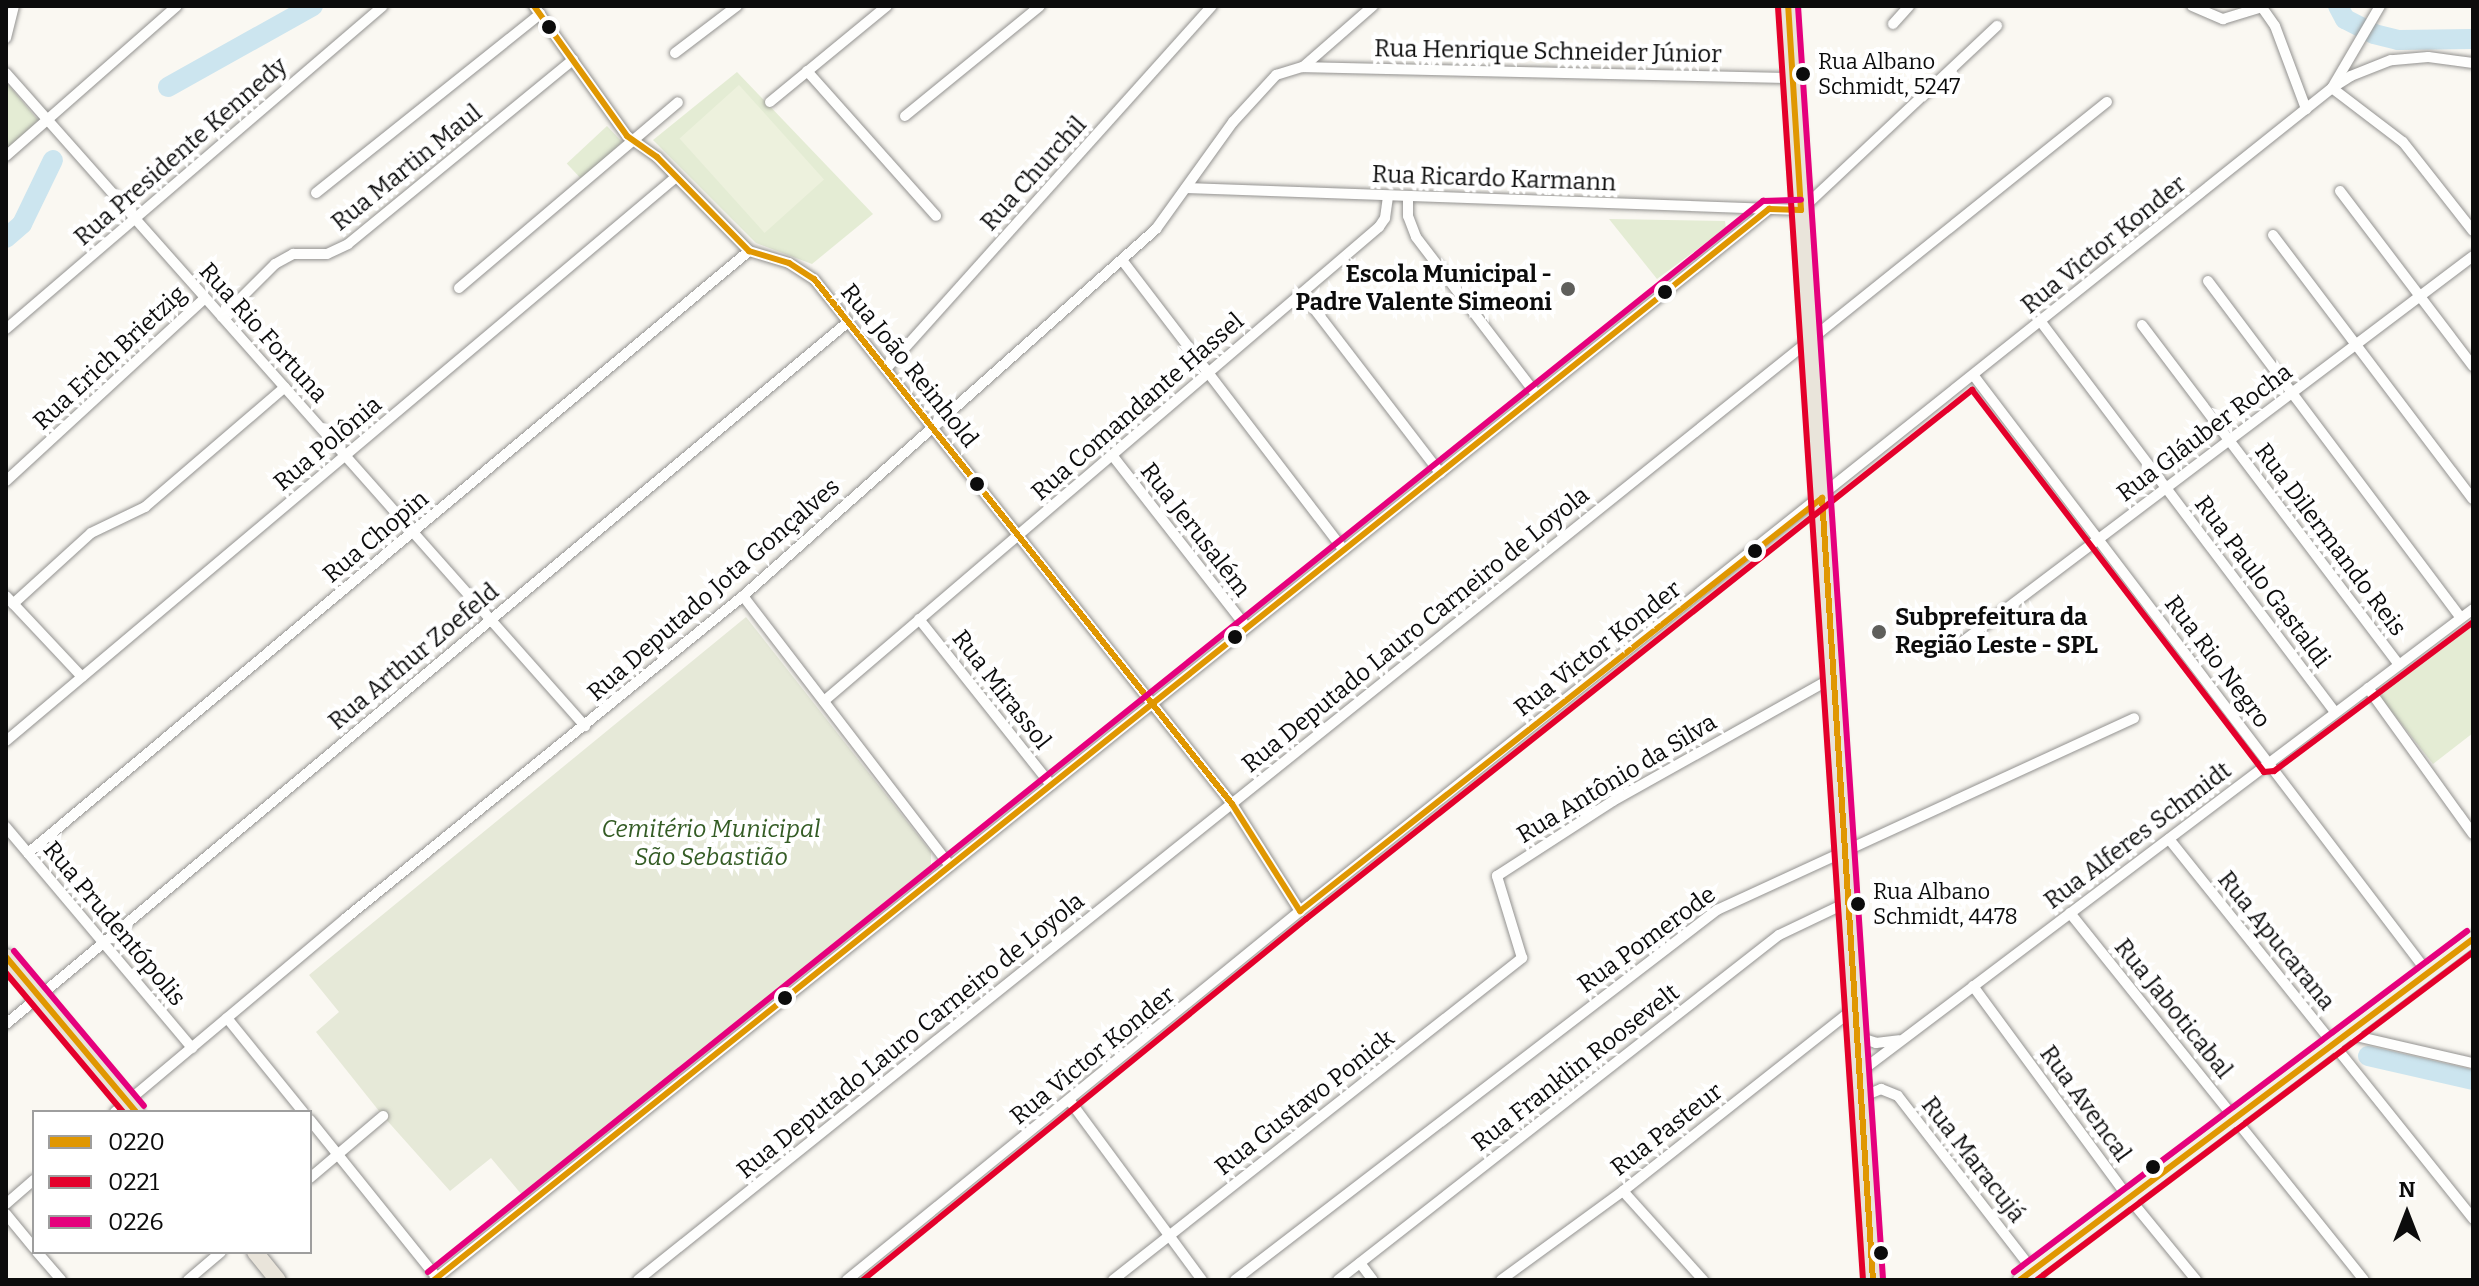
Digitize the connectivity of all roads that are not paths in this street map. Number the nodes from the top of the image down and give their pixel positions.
1 (14, 6) edge
2 (177, 6) edge
3 (383, 6) edge
4 (737, 6) edge
5 (887, 6) edge
6 (1040, 6) edge
7 (1212, 6) edge
8 (1373, 6) edge
9 (1788, 6) edge
10 (1909, 6) edge
11 (2192, 6) edge
12 (2380, 6) edge
13 (2262, 7) edge
14 (537, 10) edge
15 (1893, 24) dead end
16 (1997, 26) dead end
17 (6, 38) edge
18 (675, 53) dead end
19 (573, 60) junction
20 (2473, 63) edge
21 (1303, 67) junction
22 (807, 71) junction
23 (6, 73) edge
24 (1792, 78) junction
25 (2332, 88) junction
26 (678, 102) dead end
27 (770, 102) dead end
28 (2107, 102) dead end
29 (2306, 109) junction
30 (905, 116) dead end
31 (47, 120) junction
32 (633, 140) junction
33 (6, 156) edge
34 (676, 177) junction
35 (1186, 188) junction
36 (2340, 191) dead end
37 (316, 193) dead end
38 (1388, 196) junction
39 (1408, 196) junction
40 (1769, 209) junction
41 (1801, 210) junction
42 (936, 216) dead end
43 (135, 219) junction
44 (2473, 231) edge
45 (2273, 235) dead end
46 (749, 251) junction
47 (2473, 256) edge
48 (1122, 260) junction
49 (2208, 281) dead end
50 (459, 288) dead end
51 (1302, 293) junction
52 (2420, 296) junction
53 (205, 298) junction
54 (222, 317) junction
55 (848, 322) junction
56 (2041, 322) junction
57 (2142, 325) dead end
58 (6, 329) edge
59 (1811, 339) junction
60 (2356, 344) junction
61 (2473, 366) edge
62 (886, 369) junction
63 (1208, 373) junction
64 (1974, 376) junction
65 (285, 387) junction
66 (2292, 393) junction
67 (1537, 395) junction
68 (933, 428) junction
69 (2229, 440) junction
70 (1112, 455) junction
71 (345, 456) junction
72 (1440, 473) junction
73 (6, 481) edge
74 (2166, 488) junction
75 (1822, 498) junction
76 (2473, 499) edge
77 (413, 532) junction
78 (1018, 535) junction
79 (2098, 539) junction
80 (1344, 550) junction
81 (743, 596) junction
82 (10, 600) edge
83 (2473, 609) edge
84 (2461, 618) junction
85 (919, 619) junction
86 (491, 620) junction
87 (1247, 628) junction
88 (1961, 643) dead end
89 (2399, 665) junction
90 (82, 677) junction
91 (1834, 677) junction
92 (2368, 688) junction
93 (824, 701) junction
94 (1152, 704) junction
95 (2335, 712) junction
96 (2134, 718) dead end
97 (585, 726) junction
98 (6, 741) edge
99 (2268, 763) junction
100 (1051, 785) junction
101 (1232, 804) junction
102 (6, 827) edge
103 (2473, 834) edge
104 (2169, 839) junction
105 (28, 853) junction
106 (1845, 854) junction
107 (950, 866) junction
108 (1848, 902) junction
109 (1300, 911) junction
110 (2070, 913) junction
111 (2473, 939) edge
112 (104, 942) junction
113 (6, 957) edge
114 (1522, 958) joint
115 (2428, 973) junction
116 (1973, 986) junction
117 (39, 996) junction
118 (1855, 1008) junction
119 (227, 1018) junction
120 (6, 1024) edge
121 (2347, 1034) junction
122 (1858, 1037) junction
123 (1905, 1038) junction
124 (2333, 1044) junction
125 (192, 1048) junction
126 (2473, 1063) edge
127 (1860, 1072) junction
128 (1862, 1097) junction
129 (1070, 1101) junction
130 (126, 1109) edge
131 (301, 1110) edge
132 (383, 1116) dead end
133 (2235, 1118) junction
134 (312, 1123) edge
135 (337, 1155) junction
136 (312, 1176) edge
137 (32, 1182) edge
138 (1623, 1191) junction
139 (2129, 1198) junction
140 (6, 1204) edge
141 (6, 1214) edge
142 (2473, 1219) edge
143 (1169, 1236) junction
144 (32, 1245) edge
145 (39, 1254) edge
146 (219, 1254) edge
147 (257, 1254) edge
148 (1360, 1263) junction
149 (2031, 1277) edge
150 (436, 1279) edge
151 (61, 1280) edge
152 (188, 1280) edge
153 (278, 1280) edge
154 (638, 1280) edge
155 (847, 1280) edge
156 (1113, 1280) edge
157 (1202, 1280) edge
158 (1235, 1280) edge
159 (1338, 1280) edge
160 (1373, 1280) edge
161 (1501, 1280) edge
162 (1703, 1280) edge
163 (1873, 1280) edge
164 (2196, 1280) edge
165 (2364, 1280) edge

1 - 17 street
2 - 31 street
3 - 43 street, Rua Presidente Kennedy
4 - 18 street
5 - 22 street
6 - 30 street
7 - 62 street, Rua Churchil
8 - 21 street
9 - 24 main road
10 - 15 street
11 - 13 street
12 - 25 street, Rua Victor Konder
13 - 29 street
14 - 19 street, Rua João Reinhold
14 - 37 street
16 - 41 street
19 - 32 street, Rua João Reinhold
19 - 54 street, Rua Martin Maul
20 - 25 street
21 - 24 street, Rua Henrique Schneider Júnior
21 - 35 street, Rua Deputado Jota Gonçalves
22 - 27 street
22 - 42 street
23 - 31 street, Rua Rio Fortuna
24 - 41 main road
25 - 29 street, Rua Victor Konder
25 - 44 street
26 - 32 street
28 - 59 street, Rua Deputado Lauro Carneiro de Loyola
29 - 56 street, Rua Victor Konder
31 - 33 street
31 - 43 street, Rua Rio Fortuna
32 - 34 street, Rua João Reinhold
32 - 50 street
34 - 46 street, Rua João Reinhold
34 - 71 street, Rua Polônia
35 - 38 street, Rua Ricardo Karmann
35 - 48 street, Rua Deputado Jota Gonçalves
36 - 52 street
38 - 39 street, Rua Ricardo Karmann
38 - 51 street, Rua Comandante Hassel
39 - 40 street, Rua Ricardo Karmann
39 - 67 street
40 - 41 street, Rua Ricardo Karmann
40 - 67 street
41 - 59 main road
43 - 53 street, Rua Rio Fortuna
43 - 58 street, Rua Presidente Kennedy
45 - 60 street
46 - 55 street, Rua João Reinhold
46 - 77 street, Rua Chopin
47 - 52 street, Rua Gláuber Rocha
48 - 63 street
48 - 68 street, Rua Deputado Jota Gonçalves
49 - 66 street
51 - 63 street, Rua Comandante Hassel
51 - 72 street
52 - 60 street, Rua Gláuber Rocha
52 - 61 street
53 - 54 street, Rua Rio Fortuna
53 - 73 street, Rua Erich Brietzig
54 - 65 street, Rua Rio Fortuna
55 - 62 street, Rua João Reinhold
55 - 86 street, Rua Arthur Zoefeld
56 - 64 street, Rua Victor Konder
56 - 74 street, Rua Paulo Gastaldi
57 - 69 street, Rua Dilermando Reis
59 - 75 main road
59 - 101 street, Rua Deputado Lauro Carneiro de Loyola
60 - 66 street, Rua Gláuber Rocha
60 - 76 street
62 - 68 street, Rua João Reinhold
63 - 70 street, Rua Comandante Hassel
63 - 80 street
64 - 75 street, Rua Victor Konder
64 - 79 street, Rua Rio Negro
65 - 71 street, Rua Rio Fortuna
65 - 82 street
66 - 69 street, Rua Gláuber Rocha
66 - 84 street
67 - 72 street
68 - 78 street, Rua João Reinhold
68 - 81 street, Rua Deputado Jota Gonçalves
69 - 74 street, Rua Gláuber Rocha
69 - 89 street, Rua Dilermando Reis
70 - 78 street, Rua Comandante Hassel
70 - 87 street, Rua Jerusalém
71 - 77 street, Rua Rio Fortuna
71 - 90 street, Rua Polônia
72 - 80 street
74 - 79 street, Rua Gláuber Rocha
74 - 95 street, Rua Paulo Gastaldi
75 - 91 main road
75 - 109 street, Rua Victor Konder
77 - 86 street, Rua Rio Fortuna
77 - 105 street, Rua Chopin
78 - 85 street, Rua Comandante Hassel
78 - 94 street, Rua João Reinhold
79 - 88 street, Rua Gláuber Rocha
79 - 99 street, Rua Rio Negro
80 - 87 street
81 - 93 street
81 - 97 street, Rua Deputado Jota Gonçalves
82 - 90 street
83 - 84 street, Rua Alferes Schmidt
84 - 89 street, Rua Alferes Schmidt
85 - 93 street, Rua Comandante Hassel
85 - 100 street, Rua Mirassol
86 - 97 street, Rua Rio Fortuna
86 - 112 street, Rua Arthur Zoefeld
87 - 94 street
89 - 92 street, Rua Alferes Schmidt
90 - 98 street, Rua Polônia
91 - 106 main road
91 - 114 street, Rua Antônio da Silva
92 - 95 street, Rua Alferes Schmidt
92 - 103 street
93 - 107 street
94 - 100 street
94 - 101 street, Rua João Reinhold
95 - 99 street, Rua Alferes Schmidt
96 - 106 street, Rua Pomerode
97 - 119 street, Rua Deputado Jota Gonçalves
99 - 104 street, Rua Alferes Schmidt
99 - 115 street, Rua Rio Negro
100 - 107 street
101 - 109 street, Rua João Reinhold
101 - 154 street, Rua Deputado Lauro Carneiro de Loyola
102 - 105 street, Rua Prudentópolis
104 - 110 street, Rua Alferes Schmidt
104 - 124 street, Rua Apucarana
105 - 112 street, Rua Prudentópolis
106 - 108 main road
106 - 158 street, Rua Pomerode
107 - 150 street
108 - 118 main road
108 - 148 street, Rua Franklin Roosevelt
109 - 129 street, Rua Victor Konder
110 - 116 street, Rua Alferes Schmidt
110 - 133 street, Rua Jaboticabal
111 - 115 street
112 - 117 street, Rua Arthur Zoefeld
112 - 125 street, Rua Prudentópolis
113 - 117 main road
114 - 143 street, Rua Gustavo Ponick
115 - 121 street
116 - 123 street, Rua Alferes Schmidt
116 - 139 street, Rua Avencal
117 - 120 street, Rua Arthur Zoefeld
117 - 130 main road
118 - 122 main road
118 - 138 street, Rua Pasteur
119 - 125 street, Rua Deputado Jota Gonçalves
119 - 131 street
121 - 124 street
121 - 126 street
122 - 123 street
122 - 127 main road
123 - 127 street, Rua Alferes Schmidt
124 - 133 street
124 - 142 street, Rua Apucarana
125 - 130 street, Rua Deputado Jota Gonçalves
127 - 128 main road
128 - 149 street, Rua Maracujá
128 - 163 main road
129 - 143 street
129 - 155 street, Rua Victor Konder
132 - 135 street
133 - 139 street
133 - 165 street, Rua Jaboticabal
134 - 135 street
135 - 136 street
135 - 150 street
137 - 140 street
138 - 161 street, Rua Pasteur
138 - 162 street
139 - 149 street
139 - 164 street, Rua Avencal
141 - 144 street
143 - 156 street, Rua Gustavo Ponick
143 - 157 street
145 - 151 street
146 - 152 street
147 - 153 main road
148 - 159 street, Rua Franklin Roosevelt
148 - 160 street

